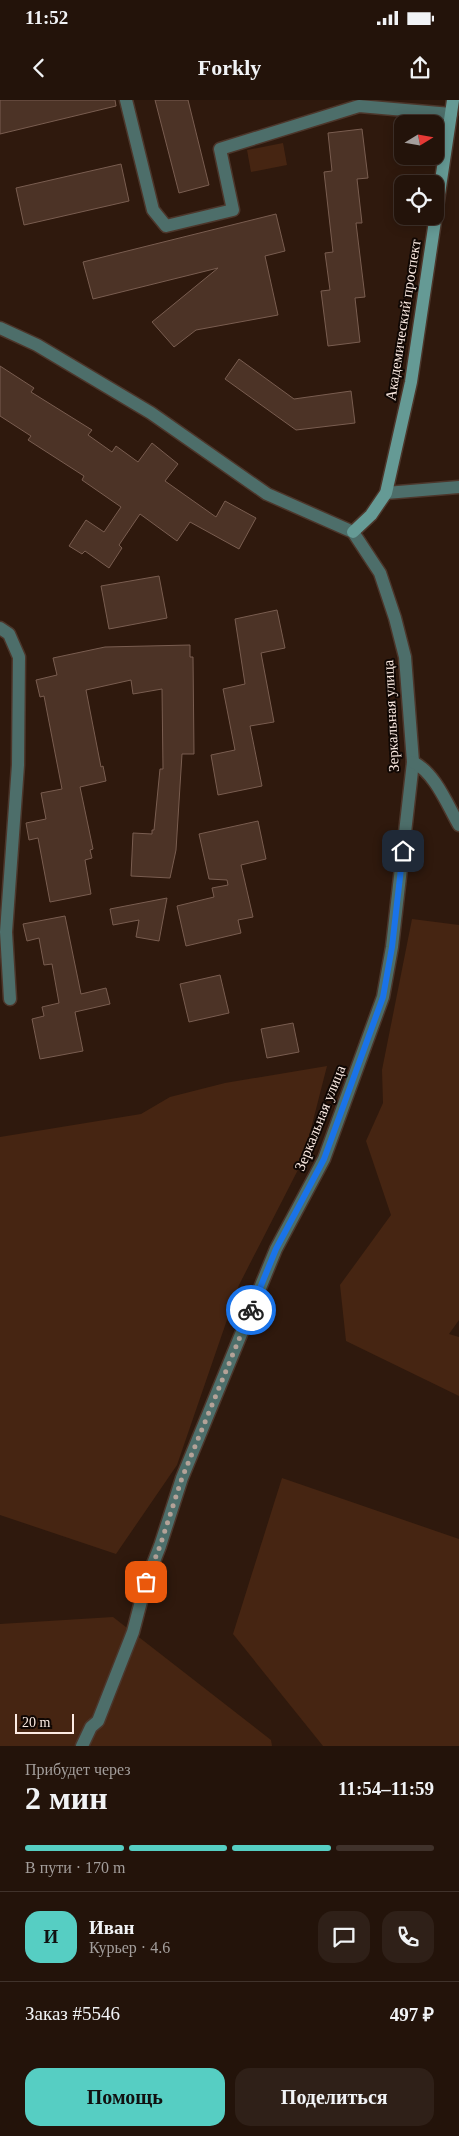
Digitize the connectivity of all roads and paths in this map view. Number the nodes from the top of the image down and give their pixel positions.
1 (126, 100) edge
2 (452, 100) edge
3 (451, 114) junction
4 (0, 328) edge
5 (459, 487) edge
6 (386, 493) junction
7 (353, 532) junction
8 (0, 628) edge
9 (413, 762) junction
10 (459, 824) edge
11 (10, 999) dead end
12 (82, 1746) edge

1 - 3 street
2 - 3 street, Академический проспект
3 - 6 street, Академический проспект
4 - 7 street
5 - 6 street
6 - 7 street, Академический проспект
7 - 9 street, Зеркальная улица
8 - 11 street
9 - 10 street
9 - 12 street, Зеркальная улица

